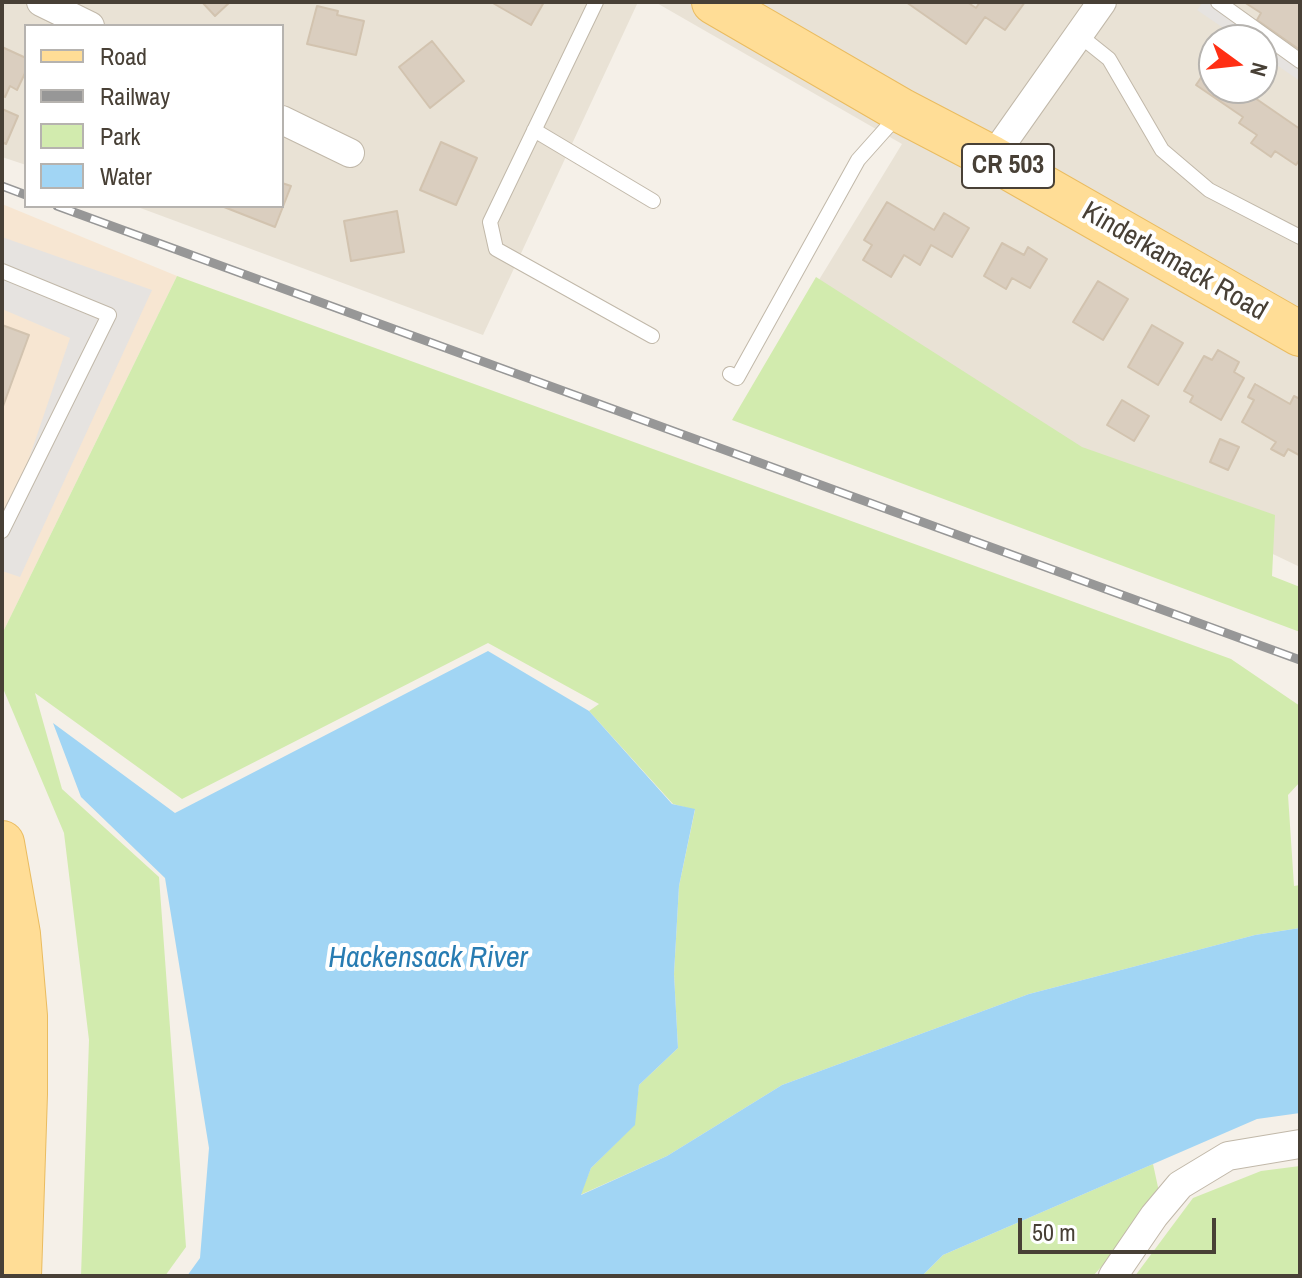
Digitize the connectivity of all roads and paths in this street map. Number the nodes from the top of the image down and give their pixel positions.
1 (41, 2) edge
2 (596, 2) edge
3 (714, 2) edge
4 (1102, 2) edge
5 (1218, 2) edge
6 (86, 24) edge
7 (1079, 35) junction
8 (1300, 61) edge
9 (902, 111) junction
10 (284, 121) edge
11 (534, 130) junction
12 (350, 153) dead end
13 (992, 158) junction
14 (653, 201) dead end
15 (1300, 237) edge
16 (2, 271) edge
17 (1300, 334) edge
18 (652, 336) dead end
19 (730, 374) dead end
20 (2, 531) edge
21 (2, 843) edge
22 (1300, 1144) edge
23 (19, 1276) edge
24 (1113, 1276) edge

1 - 6 street
2 - 11 lane
3 - 9 main road, Kinderkamack Road / CR 503
4 - 7 street
5 - 8 lane
7 - 13 street
7 - 15 lane
9 - 13 main road, Kinderkamack Road / CR 503
9 - 19 lane
10 - 12 street
11 - 14 lane
11 - 18 lane
13 - 17 main road, Kinderkamack Road / CR 503
16 - 20 lane
21 - 23 main road
22 - 24 street

